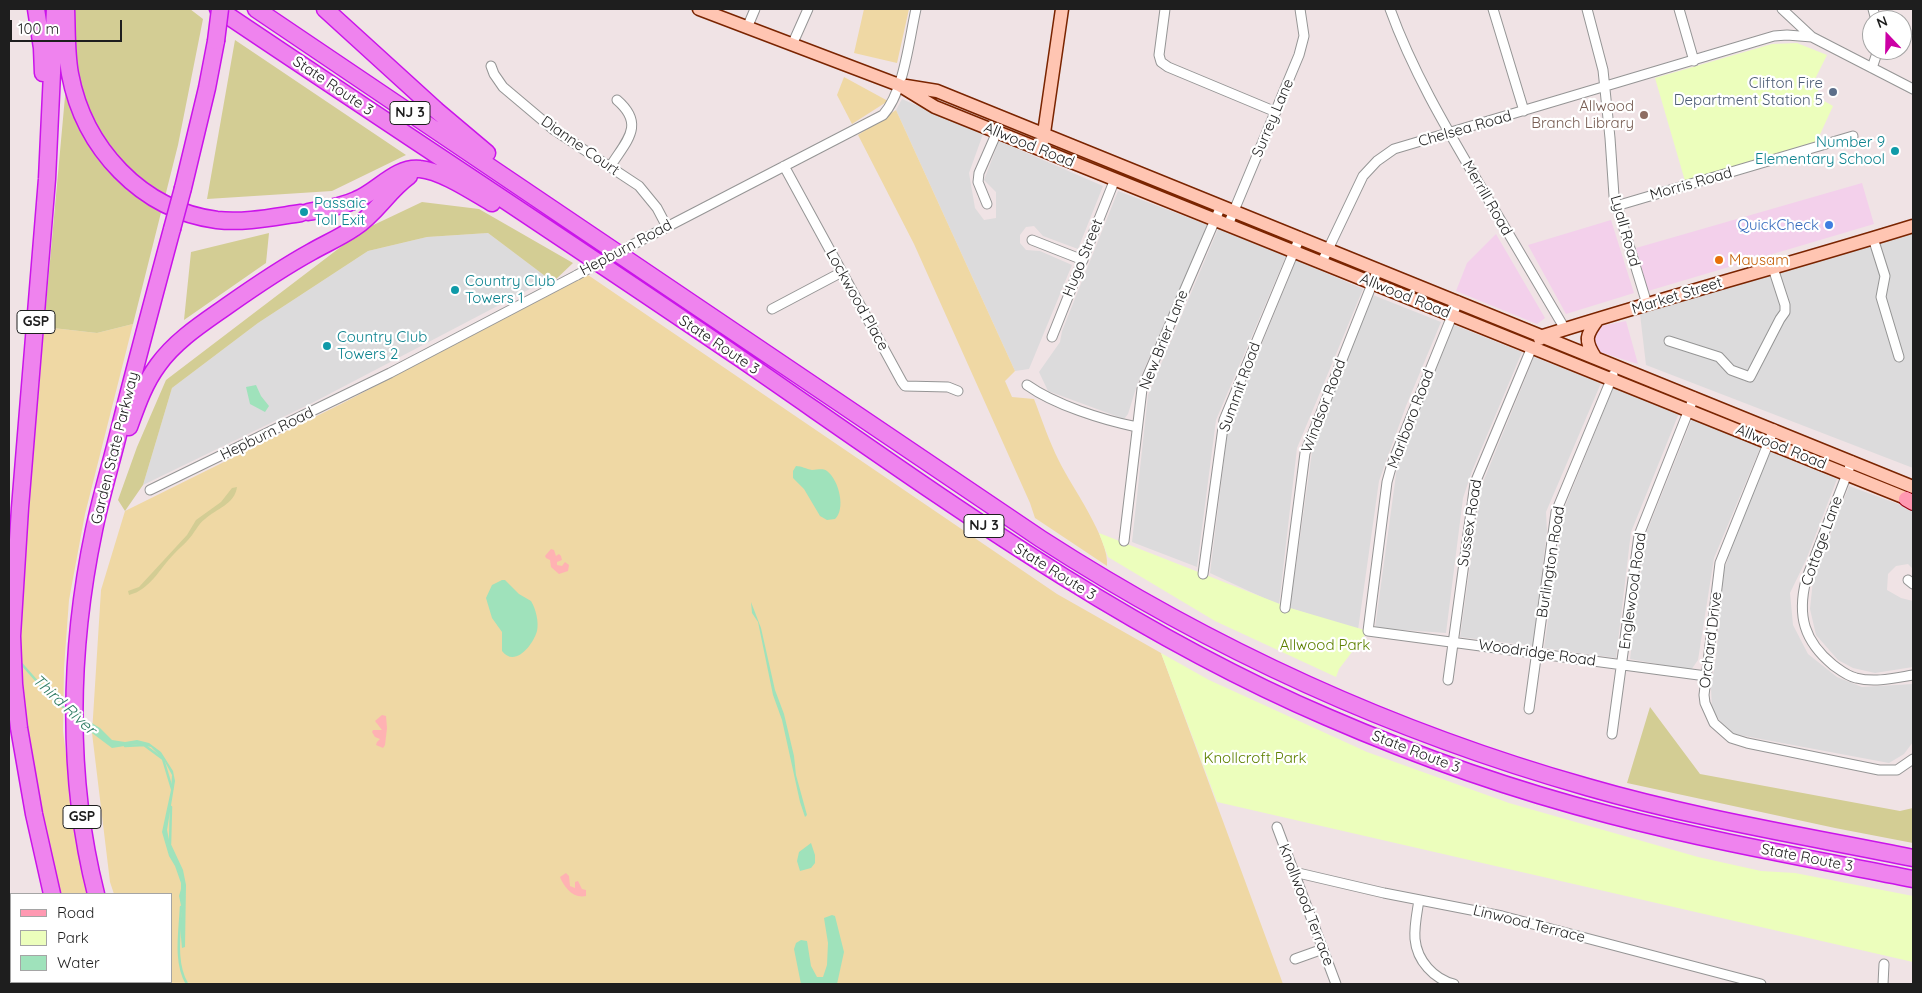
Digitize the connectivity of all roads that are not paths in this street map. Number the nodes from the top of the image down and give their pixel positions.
1 (36, 9) edge
2 (55, 9) edge
3 (66, 9) edge
4 (219, 9) edge
5 (256, 9) edge
6 (325, 9) edge
7 (700, 9) edge
8 (755, 9) edge
9 (808, 9) edge
10 (916, 9) edge
11 (1062, 9) edge
12 (1165, 9) edge
13 (1300, 9) edge
14 (1390, 9) edge
15 (1493, 9) edge
16 (1587, 9) edge
17 (1678, 9) edge
18 (1782, 9) edge
19 (747, 28) junction
20 (1812, 37) junction
21 (792, 45) junction
22 (1875, 60) edge
23 (1694, 61) junction
24 (491, 66) dead end
25 (1872, 68) junction
26 (900, 85) junction
27 (1605, 88) junction
28 (1913, 89) edge
29 (617, 100) dead end
30 (1276, 112) junction
31 (1524, 112) junction
32 (998, 132) junction
33 (1450, 133) junction
34 (1044, 134) junction
35 (1853, 136) dead end
36 (1042, 149) junction
37 (784, 166) junction
38 (610, 167) junction
39 (433, 172) junction
40 (1115, 179) junction
41 (45, 202) junction
42 (987, 204) dead end
43 (1221, 206) junction
44 (1616, 206) junction
45 (1234, 211) junction
46 (564, 217) junction
47 (1216, 220) junction
48 (1228, 224) junction
49 (1913, 226) edge
50 (667, 227) junction
51 (1300, 237) junction
52 (1873, 238) junction
53 (1032, 240) dead end
54 (1328, 249) junction
55 (1294, 251) junction
56 (1083, 260) junction
57 (1322, 262) junction
58 (1772, 268) junction
59 (1378, 269) junction
60 (842, 272) junction
61 (1373, 282) junction
62 (1458, 302) junction
63 (1647, 304) junction
64 (772, 309) dead end
65 (1452, 315) junction
66 (1598, 319) junction
67 (1565, 329) junction
68 (1543, 336) junction
69 (1052, 337) dead end
70 (1669, 341) dead end
71 (1532, 347) junction
72 (1596, 357) junction
73 (1899, 357) dead end
74 (1617, 365) junction
75 (1611, 379) junction
76 (1027, 384) dead end
77 (958, 391) dead end
78 (1694, 397) junction
79 (1689, 410) junction
80 (1137, 427) junction
81 (841, 428) junction
82 (1774, 430) junction
83 (1769, 442) junction
84 (1852, 461) junction
85 (109, 470) junction
86 (1847, 474) junction
87 (150, 490) dead end
88 (1912, 497) edge
89 (1124, 541) dead end
90 (1203, 574) dead end
91 (1285, 608) dead end
92 (1368, 631) joint
93 (1454, 642) junction
94 (1537, 654) junction
95 (1622, 665) junction
96 (1913, 675) edge
97 (1706, 676) junction
98 (1448, 680) dead end
99 (1529, 709) dead end
100 (1612, 734) dead end
101 (1913, 759) edge
102 (1667, 808) junction
103 (1277, 827) dead end
104 (1913, 849) edge
105 (1913, 858) edge
106 (1294, 872) junction
107 (1912, 879) edge
108 (52, 893) edge
109 (96, 893) edge
110 (1419, 900) junction
111 (1323, 949) junction
112 (1295, 959) dead end
113 (1884, 964) dead end
114 (1336, 984) edge
115 (1454, 984) edge
116 (1761, 984) edge
117 (1883, 984) edge

1 - 41 highway
2 - 41 highway, GSP
3 - 39 highway
4 - 81 highway, State Route 3 / NJ 3
4 - 85 highway, Garden State Parkway / GSP, bridge
5 - 46 highway, State Route 3 / NJ 3
6 - 46 highway
7 - 19 main road, Allwood Road
8 - 19 street
9 - 21 street
10 - 26 street, Hepburn Road
11 - 34 main road
12 - 30 street
13 - 30 street, Surrey Lane
14 - 33 street, Merrill Road
15 - 31 street
16 - 27 street, Lyall Road
17 - 23 street
18 - 20 street
19 - 21 main road, Allwood Road
20 - 23 street, Chelsea Road
20 - 25 street
21 - 26 main road, Allwood Road
22 - 25 street
23 - 27 street, Chelsea Road
24 - 38 street, Dianne Court
25 - 28 street
26 - 32 main road, Allwood Road
26 - 34 main road, Allwood Road
26 - 37 street, Hepburn Road
27 - 31 street, Chelsea Road
27 - 44 street, Lyall Road
29 - 38 street
30 - 45 street, Surrey Lane
31 - 33 street, Chelsea Road
32 - 36 main road, Allwood Road
32 - 42 street
33 - 54 street, Chelsea Road
33 - 67 street, Merrill Road
34 - 36 main road
34 - 43 main road, Allwood Road
35 - 44 street, Morris Road
36 - 40 main road, Allwood Road
37 - 50 street, Hepburn Road
37 - 60 street, Lockwood Place
38 - 50 street, Dianne Court
39 - 81 highway
39 - 85 highway
40 - 47 main road, Allwood Road
40 - 56 street, Hugo Street
41 - 108 highway, GSP
43 - 45 main road, Allwood Road
43 - 47 street, New Brier Lane
44 - 63 street, Lyall Road
45 - 48 street, Surrey Lane
45 - 51 main road, Allwood Road
46 - 102 highway, State Route 3 / NJ 3
47 - 48 main road, Allwood Road
47 - 80 street, New Brier Lane
48 - 55 main road, Allwood Road
49 - 52 main road, Market Street
50 - 87 street, Hepburn Road, bridge
51 - 54 main road, Allwood Road
51 - 55 street, Summit Road
52 - 58 main road, Market Street
52 - 73 street
53 - 56 street
54 - 57 street, Chelsea Road
54 - 59 main road, Allwood Road
55 - 57 main road, Allwood Road
55 - 90 street, Summit Road
56 - 69 street, Hugo Street
57 - 61 main road, Allwood Road
58 - 63 main road, Market Street
58 - 70 street
59 - 61 street, Windsor Road
59 - 62 main road, Allwood Road
60 - 64 street
60 - 77 street, Lockwood Place
61 - 65 main road, Allwood Road
61 - 91 street, Windsor Road
62 - 65 street, Marlboro Road
62 - 68 main road, Allwood Road
63 - 66 main road, Market Street
65 - 71 main road, Allwood Road
65 - 92 street, Marlboro Road
66 - 67 main road, Market Street
66 - 72 main road
67 - 68 main road, Market Street
68 - 71 main road, Market Street
68 - 72 main road, Allwood Road
71 - 75 main road, Allwood Road
71 - 93 street, Sussex Road
72 - 74 main road, Allwood Road
74 - 75 street, Burlington Road
74 - 78 main road, Allwood Road
75 - 79 main road, Allwood Road
75 - 94 street, Burlington Road
76 - 80 street
78 - 79 street, Englewood Road
78 - 82 main road, Allwood Road
79 - 83 main road, Allwood Road
79 - 95 street, Englewood Road
80 - 89 street, New Brier Lane
81 - 107 highway, State Route 3 / NJ 3
82 - 83 street, Orchard Drive
82 - 84 main road, Allwood Road
83 - 86 main road, Allwood Road
83 - 97 street, Orchard Drive
84 - 86 street, Cottage Lane
84 - 88 main road, Allwood Road
85 - 109 highway, Garden State Parkway / GSP
86 - 88 main road, Allwood Road
86 - 96 street, Cottage Lane
92 - 93 street, Woodridge Road
93 - 94 street, Woodridge Road
93 - 98 street, Sussex Road
94 - 95 street, Woodridge Road
94 - 99 street, Burlington Road
95 - 97 street, Woodridge Road
95 - 100 street, Englewood Road
97 - 101 street, Orchard Drive
102 - 104 highway
102 - 105 highway, State Route 3 / NJ 3
103 - 106 street, Knollwood Terrace
106 - 110 street, Linwood Terrace
106 - 111 street, Knollwood Terrace
110 - 115 street
110 - 116 street, Linwood Terrace
111 - 112 street
111 - 114 street, Knollwood Terrace
113 - 117 street

